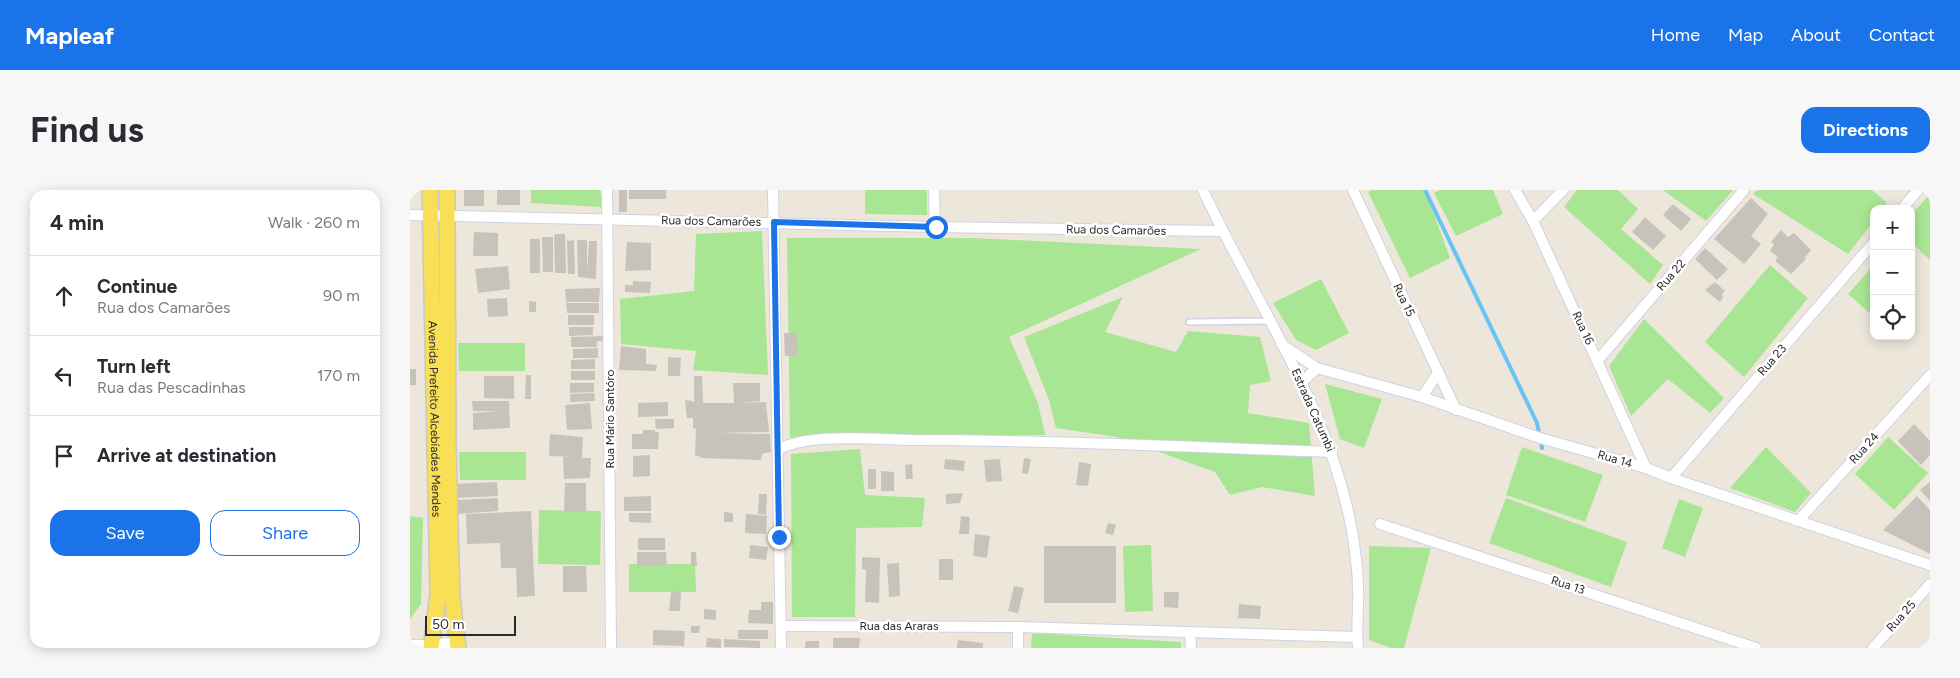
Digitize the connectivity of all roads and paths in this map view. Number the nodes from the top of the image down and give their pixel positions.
1 (430, 190) edge
2 (447, 190) edge
3 (607, 190) edge
4 (773, 190) edge
5 (934, 190) edge
6 (1203, 190) edge
7 (1353, 190) edge
8 (1515, 190) edge
9 (1563, 190) edge
10 (1744, 190) edge
11 (1918, 190) edge
12 (1905, 205) edge
13 (410, 215) edge
14 (430, 215) junction
15 (447, 216) junction
16 (608, 219) junction
17 (774, 222) junction
18 (1533, 222) junction
19 (936, 227) junction
20 (1222, 231) junction
21 (1870, 247) edge
22 (1270, 321) junction
23 (1190, 322) dead end
24 (1281, 344) junction
25 (1598, 360) junction
26 (1317, 368) junction
27 (1438, 373) junction
28 (1930, 375) edge
29 (1302, 382) junction
30 (1422, 397) junction
31 (1456, 410) junction
32 (778, 450) junction
33 (1332, 452) junction
34 (1646, 468) junction
35 (1671, 478) junction
36 (1798, 521) junction
37 (1380, 524) dead end
38 (444, 564) junction
39 (1930, 565) edge
40 (1930, 584) edge
41 (780, 626) junction
42 (1018, 627) junction
43 (1190, 632) junction
44 (1358, 643) edge
45 (458, 646) edge
46 (410, 647) edge
47 (431, 648) edge
48 (611, 648) edge
49 (781, 648) edge
50 (1018, 648) edge
51 (1191, 648) edge
52 (1756, 648) edge
53 (1873, 648) edge

1 - 14 main road, Avenida Prefeito Alcebíades Mendes
2 - 15 main road, Avenida Prefeito Alcebíades Mendes
3 - 16 street, Rua Mário Santóro
4 - 17 street
5 - 19 street
6 - 20 street, Estrada Catumbi
7 - 27 street, Rua 15
8 - 18 street, Rua 16
9 - 18 street
10 - 25 street, Rua 22
11 - 12 street
13 - 14 street, Rua dos Camarões
14 - 15 street, Rua dos Camarões
14 - 38 main road, Avenida Prefeito Alcebíades Mendes
15 - 16 street, Rua dos Camarões
15 - 38 main road, Avenida Prefeito Alcebíades Mendes
16 - 17 street, Rua dos Camarões
16 - 48 street, Rua Mário Santóro
17 - 19 street, Rua dos Camarões
17 - 32 street
18 - 25 street, Rua 16
19 - 20 street, Rua dos Camarões
20 - 22 street, Estrada Catumbi
21 - 35 street, Rua 23
22 - 23 lane
22 - 24 street, Estrada Catumbi
24 - 26 street, Rua 14
24 - 29 street, Estrada Catumbi
25 - 34 street, Rua 16
26 - 29 street
26 - 30 street, Rua 14
27 - 30 street
27 - 31 street, Rua 15
28 - 36 street, Rua 24
29 - 33 street, Estrada Catumbi
30 - 31 street, Rua 14
31 - 34 street, Rua 14
32 - 33 street
32 - 41 street
33 - 44 street, Estrada Catumbi
34 - 35 street, Rua 14
35 - 36 street, Rua 14
36 - 39 street, Rua 14
37 - 52 street, Rua 13
38 - 45 main road, Avenida Prefeito Alcebíades Mendes
38 - 47 main road, Avenida Prefeito Alcebíades Mendes
40 - 53 street, Rua 25
41 - 42 street, Rua das Araras
41 - 49 street
42 - 43 street, Rua das Araras
42 - 50 street
43 - 44 street, Rua das Araras
43 - 51 street
45 - 47 main road
46 - 47 main road

